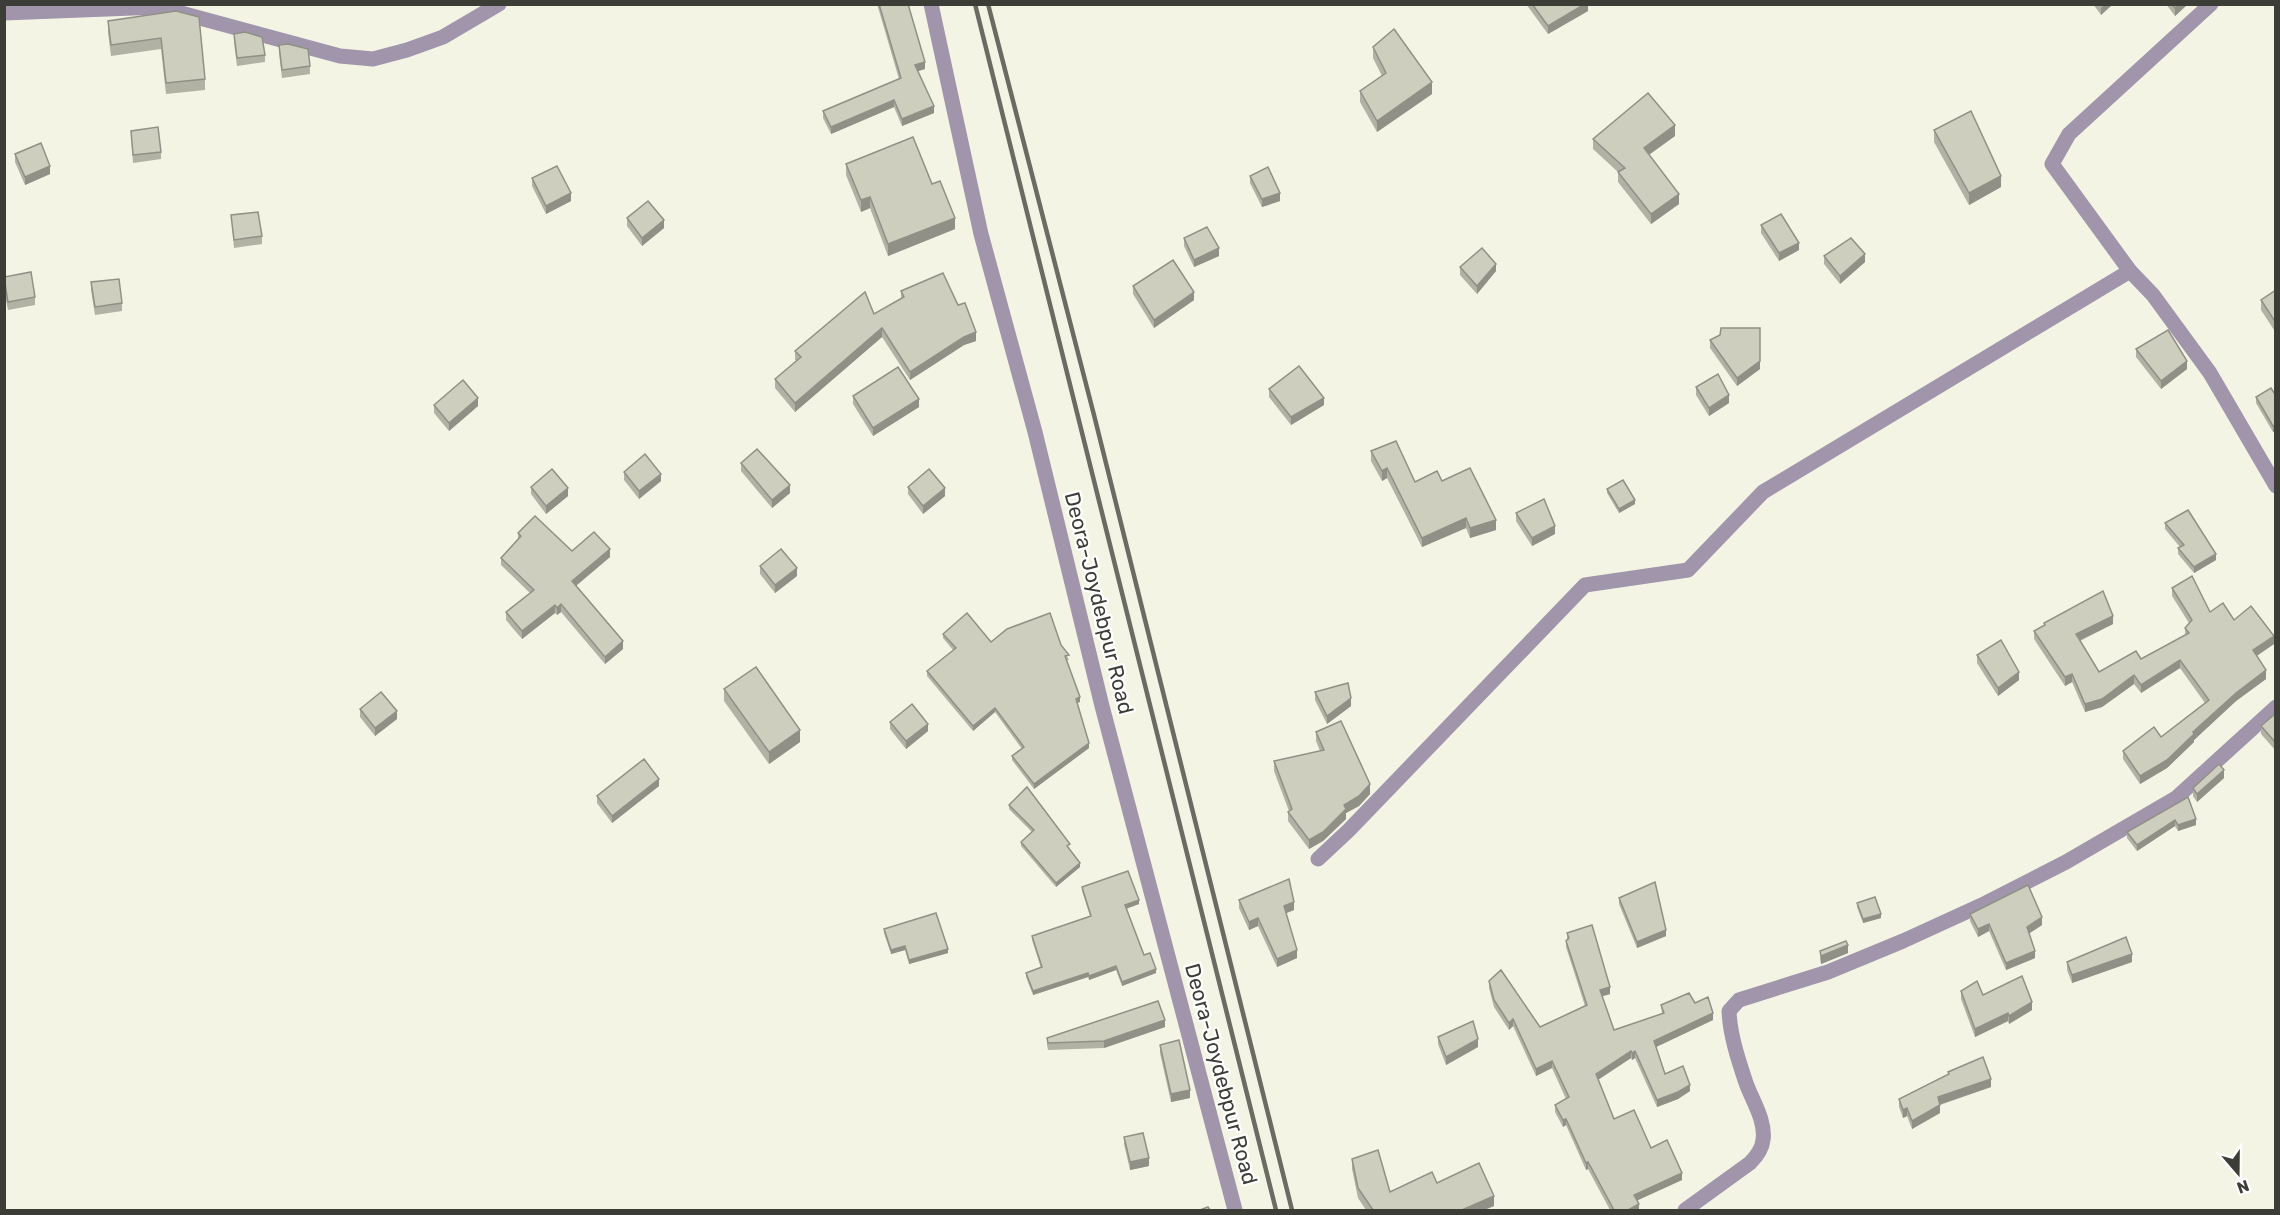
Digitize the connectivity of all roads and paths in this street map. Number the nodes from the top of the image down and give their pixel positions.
1 (499, 4) edge
2 (931, 4) edge
3 (2211, 4) edge
4 (4, 13) edge
5 (2130, 271) junction
6 (2276, 486) edge
7 (2276, 707) edge
8 (1318, 859) dead end
9 (1235, 1210) edge
10 (1685, 1210) edge

1 - 4 street
2 - 9 street, Deora-Joydebpur Road
3 - 5 street
5 - 6 street
5 - 8 street
7 - 10 street

